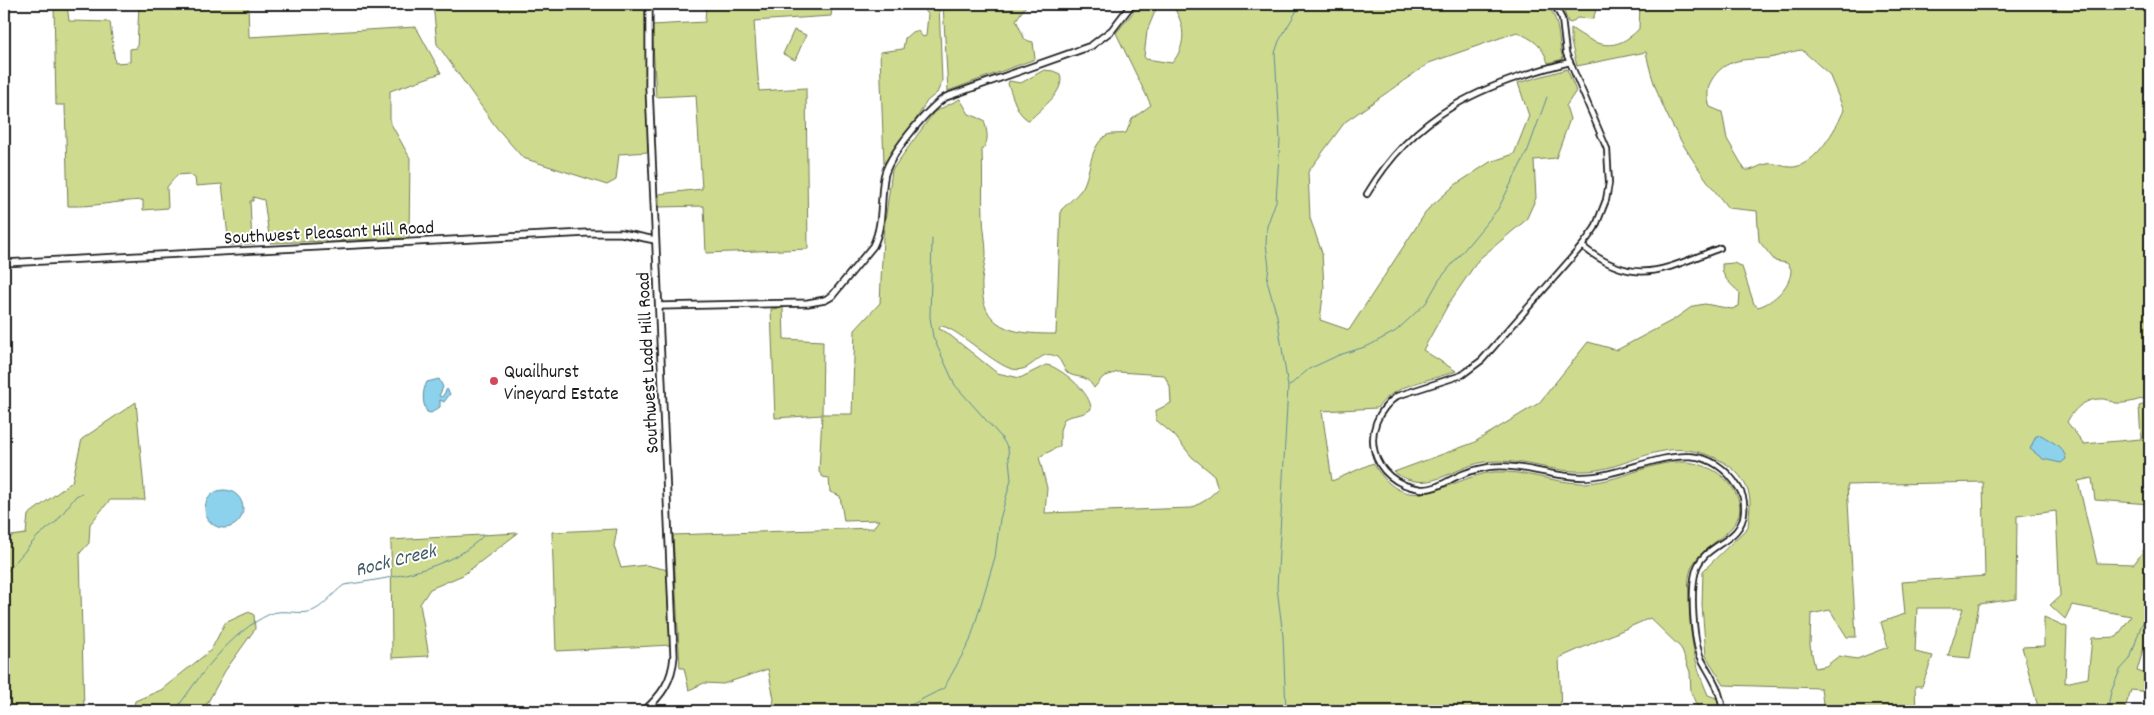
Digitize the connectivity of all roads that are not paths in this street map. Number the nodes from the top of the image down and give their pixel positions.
1 (649, 4) edge
2 (1132, 4) edge
3 (1554, 4) edge
4 (1570, 62) junction
5 (1367, 194) dead end
6 (656, 240) junction
7 (1582, 246) junction
8 (1720, 248) dead end
9 (4, 263) edge
10 (659, 306) junction
11 (644, 711) edge
12 (1723, 711) edge

1 - 6 street, Southwest Ladd Hill Road
2 - 10 street
3 - 4 street
4 - 5 street
4 - 7 street
6 - 9 street, Southwest Pleasant Hill Road
6 - 10 street, Southwest Ladd Hill Road
7 - 8 street
7 - 12 street
10 - 11 street, Southwest Ladd Hill Road

